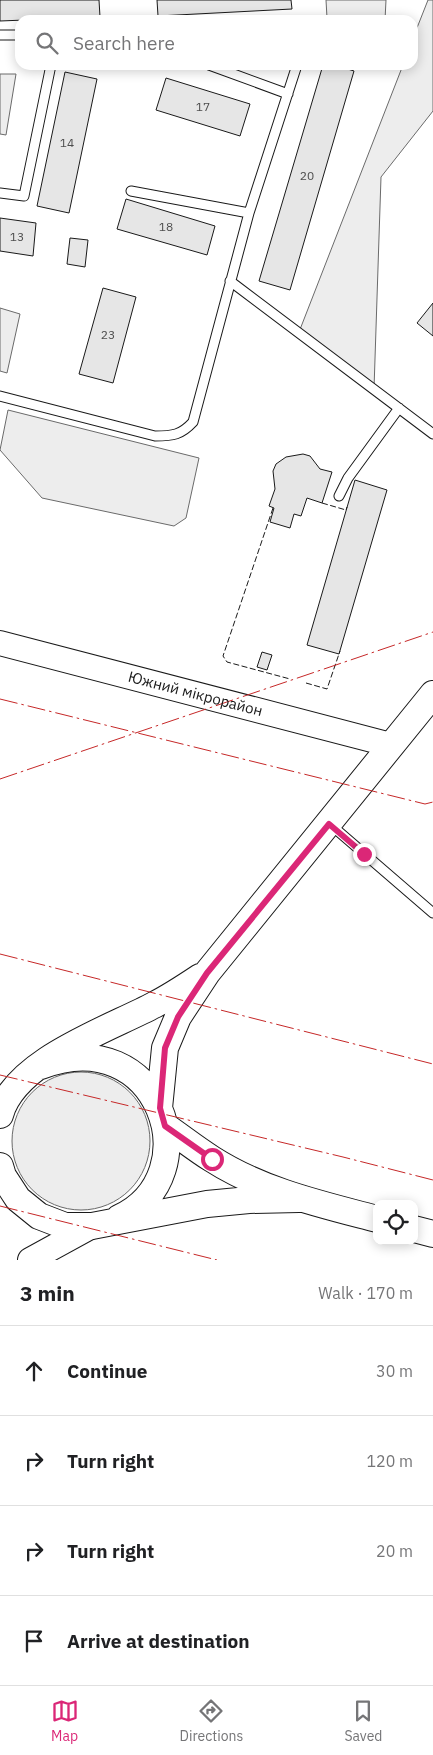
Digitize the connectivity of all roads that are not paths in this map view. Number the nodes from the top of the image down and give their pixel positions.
1 (0, 35) edge
2 (15, 35) edge
3 (50, 70) edge
4 (223, 70) edge
5 (295, 70) edge
6 (288, 94) junction
7 (131, 191) dead end
8 (0, 193) edge
9 (248, 213) junction
10 (230, 280) junction
11 (0, 396) edge
12 (398, 408) junction
13 (433, 434) edge
14 (339, 496) dead end
15 (0, 643) edge
16 (433, 694) edge
17 (391, 745) junction
18 (329, 824) junction
19 (433, 913) edge
20 (207, 973) junction
21 (41, 1066) junction
22 (0, 1115) edge
23 (162, 1117) junction
24 (0, 1166) edge
25 (299, 1199) junction
26 (373, 1218) edge
27 (101, 1224) junction
28 (418, 1230) edge
29 (433, 1234) edge
30 (30, 1260) edge

1 - 2 lane
3 - 8 lane
4 - 6 lane
5 - 6 lane
6 - 9 lane
7 - 9 lane
9 - 10 lane
10 - 11 lane
10 - 12 lane
12 - 13 lane
12 - 14 lane
15 - 17 street, Южний мікрорайон
16 - 17 main road
17 - 18 main road
18 - 19 lane
18 - 20 main road
20 - 21 main road
20 - 23 main road
21 - 22 main road
21 - 23 main road
23 - 25 main road
23 - 27 main road
24 - 27 main road
25 - 26 main road
25 - 27 main road
27 - 30 street
28 - 29 main road

